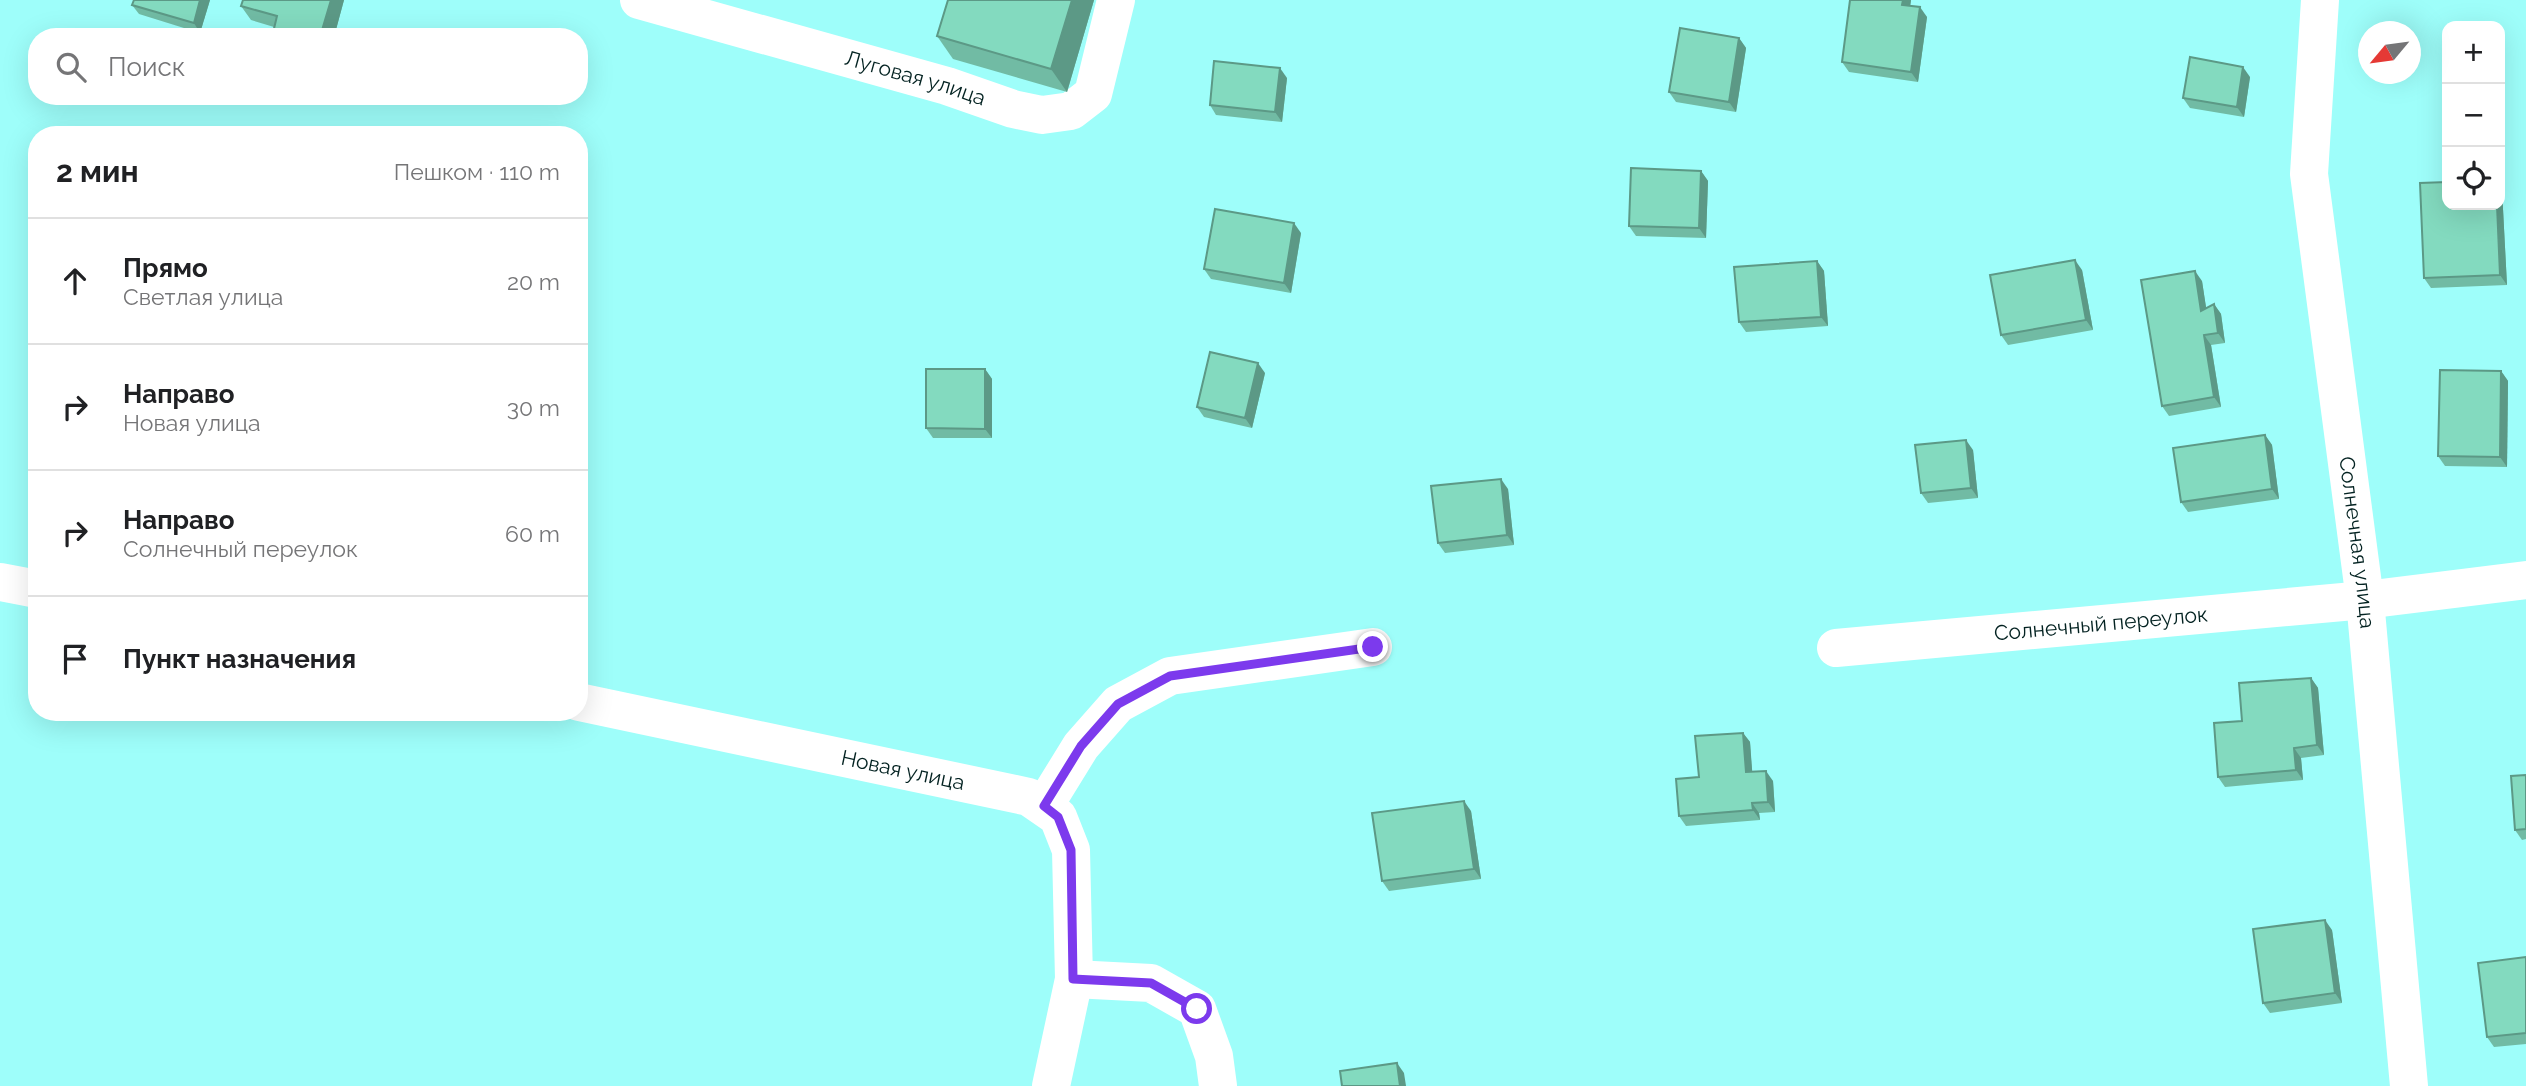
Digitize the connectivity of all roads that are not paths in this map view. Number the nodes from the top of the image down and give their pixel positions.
1 (639, 0) edge
2 (1116, 0) edge
3 (2320, 0) edge
4 (2526, 580) edge
5 (0, 582) edge
6 (28, 587) edge
7 (2365, 600) junction
8 (1373, 647) dead end
9 (1836, 648) dead end
10 (588, 704) edge
11 (1044, 806) junction
12 (1073, 979) junction
13 (1051, 1086) edge
14 (1218, 1086) edge
15 (2409, 1086) edge

1 - 2 street, Луговая улица
3 - 7 street, Солнечная улица
4 - 7 street, Солнечный переулок
5 - 6 street
7 - 9 street, Солнечный переулок
7 - 15 street, Солнечная улица
8 - 11 street
10 - 11 street, Новая улица
11 - 12 street
12 - 13 street
12 - 14 street

